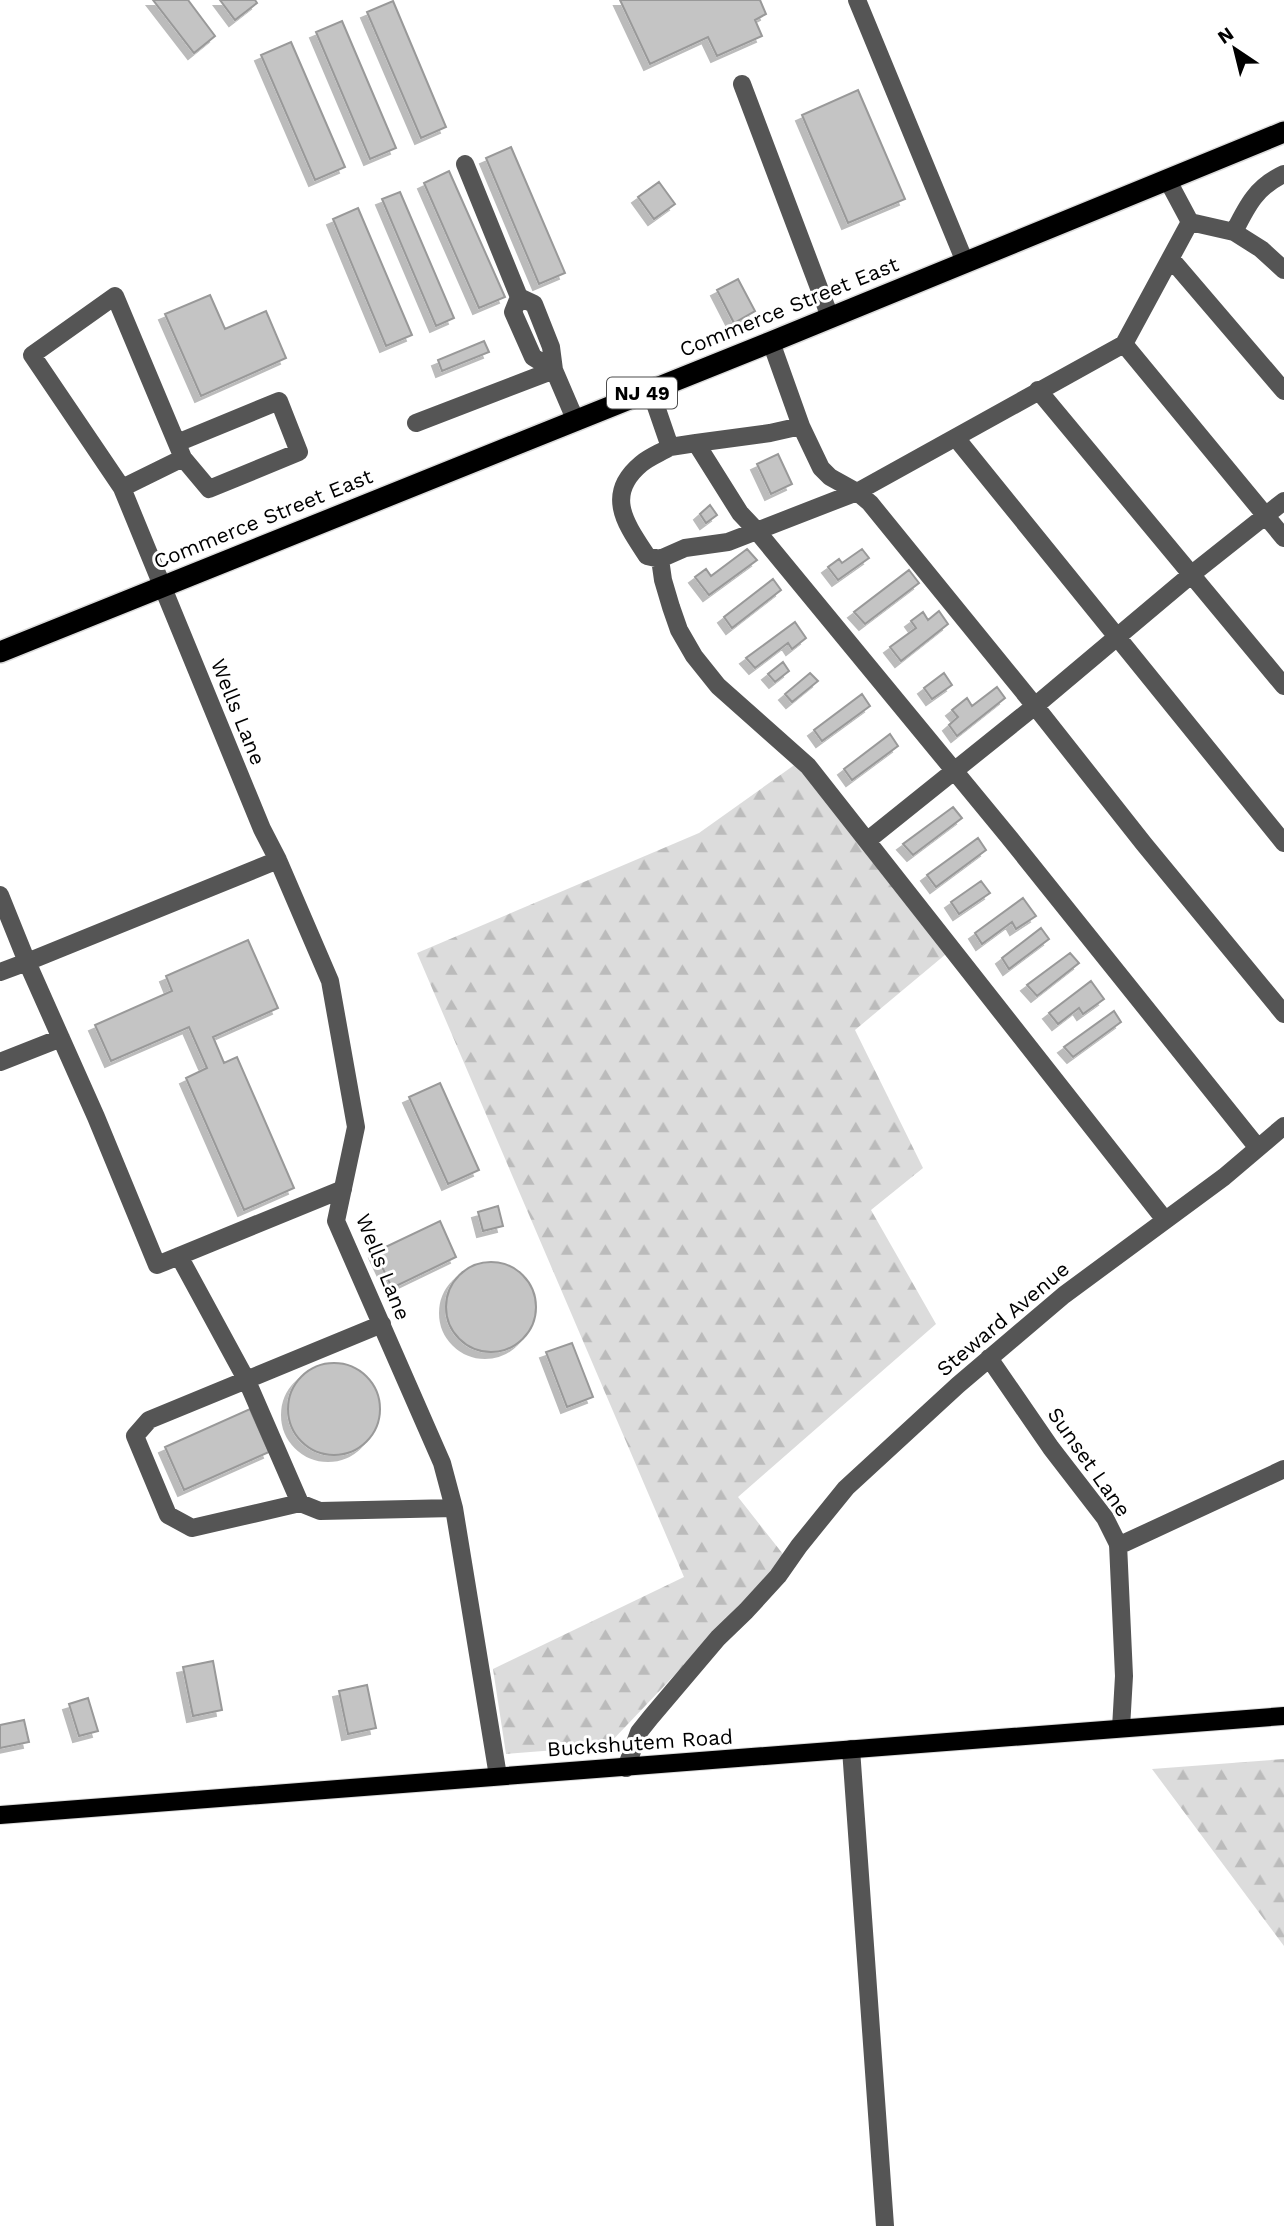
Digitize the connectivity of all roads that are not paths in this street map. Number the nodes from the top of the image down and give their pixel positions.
1 (857, 0) edge
2 (742, 84) dead end
3 (1284, 132) edge
4 (465, 164) dead end
5 (1284, 174) edge
6 (1167, 178) junction
7 (1190, 222) junction
8 (1234, 232) junction
9 (1171, 259) junction
10 (964, 262) junction
11 (1284, 270) edge
12 (830, 317) junction
13 (771, 342) junction
14 (1124, 344) junction
15 (554, 370) junction
16 (650, 389) junction
17 (1038, 390) junction
18 (1284, 391) edge
19 (575, 419) junction
20 (416, 423) dead end
21 (802, 426) junction
22 (956, 438) junction
23 (696, 443) junction
24 (670, 447) junction
25 (180, 451) junction
26 (122, 488) junction
27 (857, 492) junction
28 (1284, 501) edge
29 (1267, 516) junction
30 (757, 530) junction
31 (1284, 538) edge
32 (660, 559) junction
33 (1192, 575) junction
34 (163, 585) junction
35 (1118, 638) junction
36 (0, 652) edge
37 (1284, 686) edge
38 (1035, 706) junction
39 (954, 771) junction
40 (867, 840) junction
41 (1284, 843) edge
42 (278, 860) junction
43 (0, 897) edge
44 (27, 962) junction
45 (0, 972) edge
46 (1284, 1014) edge
47 (61, 1038) junction
48 (0, 1062) edge
49 (1284, 1126) edge
50 (1258, 1148) junction
51 (343, 1189) junction
52 (1166, 1220) junction
53 (179, 1256) junction
54 (382, 1324) junction
55 (989, 1358) junction
56 (247, 1381) junction
57 (1284, 1469) edge
58 (300, 1503) junction
59 (454, 1508) junction
60 (1118, 1546) junction
61 (1284, 1716) edge
62 (1121, 1728) junction
63 (850, 1749) junction
64 (626, 1768) junction
65 (498, 1776) junction
66 (0, 1815) edge
67 (885, 2226) edge

1 - 10 street
2 - 12 street
3 - 6 highway, Commerce Street East / NJ 49
4 - 15 street
5 - 8 street
6 - 7 street
6 - 10 highway, Commerce Street East / NJ 49
7 - 8 street
7 - 9 street
8 - 11 street
9 - 14 street
9 - 18 street
10 - 12 highway, Commerce Street East / NJ 49
12 - 13 highway, Commerce Street East / NJ 49
13 - 16 highway, Commerce Street East / NJ 49
13 - 21 street
14 - 17 street
14 - 29 street
15 - 19 street
15 - 20 street
16 - 19 highway, Commerce Street East / NJ 49
16 - 24 street
17 - 22 street
17 - 33 street
19 - 34 highway, Commerce Street East / NJ 49
21 - 23 street
21 - 27 street
22 - 27 street
22 - 35 street
23 - 24 street
23 - 30 street
24 - 32 street
25 - 25 street
25 - 26 street
25 - 26 street, Wells Lane
26 - 34 street, Wells Lane
27 - 30 street
27 - 38 street
28 - 29 street
29 - 31 street
29 - 33 street
30 - 32 street
30 - 39 street
32 - 40 street
33 - 35 street
33 - 37 street
34 - 36 highway, Commerce Street East / NJ 49
34 - 42 street, Wells Lane
35 - 38 street
35 - 41 street
38 - 39 street
38 - 46 street
39 - 40 street
39 - 50 street
40 - 52 street
42 - 44 street
42 - 51 street, Wells Lane
43 - 44 street
44 - 45 street
44 - 47 street
47 - 48 street
47 - 53 street
49 - 50 street, Steward Avenue
50 - 52 street, Steward Avenue
51 - 53 street
51 - 54 street, Wells Lane
52 - 55 street, Steward Avenue
53 - 56 street
54 - 56 street
54 - 59 street, Wells Lane
55 - 60 street, Sunset Lane
55 - 64 street, Steward Avenue
56 - 58 street
56 - 58 street
57 - 60 street
58 - 59 street
59 - 65 street, Wells Lane
60 - 62 street, Sunset Lane
61 - 62 main road, Buckshutem Road
62 - 63 main road, Buckshutem Road
63 - 64 main road, Buckshutem Road
63 - 67 street
64 - 65 main road, Buckshutem Road
65 - 66 main road, Buckshutem Road

